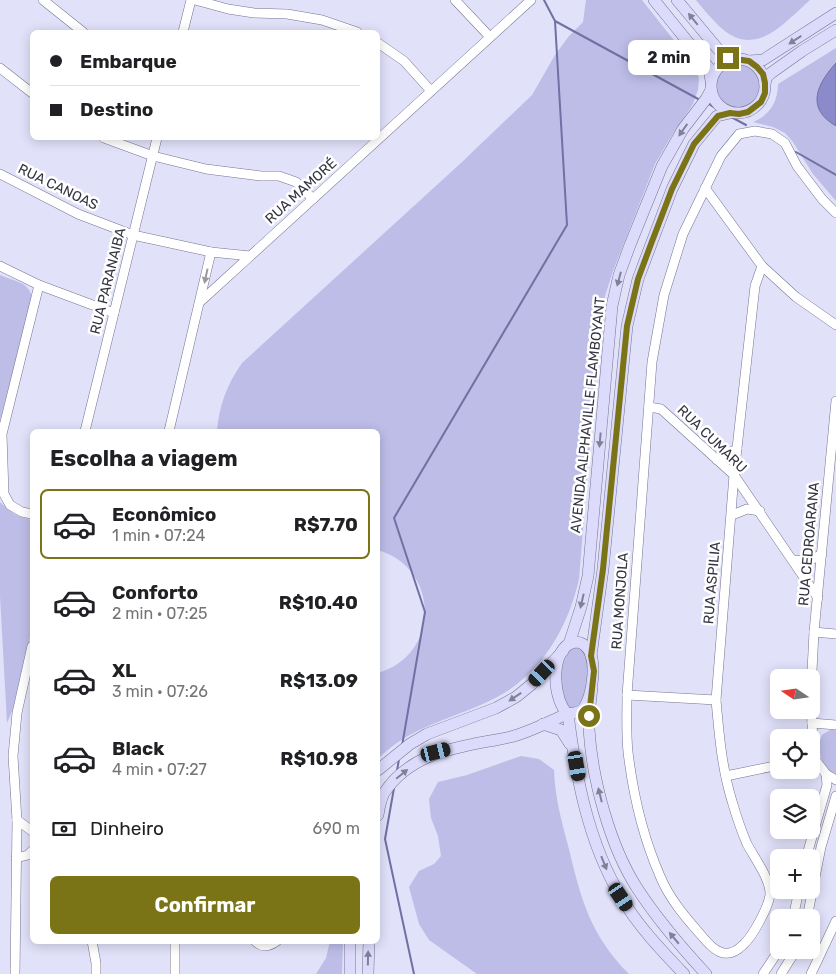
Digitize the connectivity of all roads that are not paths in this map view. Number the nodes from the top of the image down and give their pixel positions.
1 (43, 0) edge
2 (191, 0) edge
3 (195, 0) edge
4 (455, 0) edge
5 (530, 0) edge
6 (654, 0) edge
7 (678, 0) edge
8 (836, 13) edge
9 (80, 30) edge
10 (184, 30) edge
11 (351, 30) edge
12 (836, 30) edge
13 (490, 37) junction
14 (380, 44) edge
15 (735, 60) junction
16 (749, 61) junction
17 (0, 68) edge
18 (765, 83) junction
19 (711, 85) junction
20 (30, 91) edge
21 (431, 91) junction
22 (730, 113) junction
23 (380, 133) edge
24 (109, 140) edge
25 (157, 140) edge
26 (371, 140) edge
27 (153, 156) junction
28 (0, 174) edge
29 (705, 188) junction
30 (313, 199) junction
31 (836, 213) edge
32 (133, 235) junction
33 (211, 252) junction
34 (250, 256) junction
35 (0, 266) edge
36 (762, 266) junction
37 (39, 285) junction
38 (201, 301) junction
39 (114, 313) junction
40 (836, 325) edge
41 (836, 401) edge
42 (649, 407) junction
43 (85, 429) edge
44 (170, 429) edge
45 (737, 449) junction
46 (717, 460) junction
47 (734, 475) junction
48 (760, 511) junction
49 (30, 514) edge
50 (732, 515) junction
51 (822, 554) junction
52 (793, 560) junction
53 (818, 598) junction
54 (814, 632) junction
55 (836, 634) edge
56 (566, 648) junction
57 (30, 655) edge
58 (591, 656) junction
59 (812, 669) edge
60 (592, 687) junction
61 (627, 695) junction
62 (716, 700) junction
63 (567, 713) junction
64 (812, 719) edge
65 (812, 723) junction
66 (542, 724) junction
67 (836, 725) edge
68 (812, 729) edge
69 (574, 752) junction
70 (770, 767) edge
71 (820, 767) edge
72 (380, 768) edge
73 (826, 774) junction
74 (726, 776) junction
75 (836, 780) edge
76 (836, 796) edge
77 (380, 807) edge
78 (17, 820) junction
79 (30, 829) edge
80 (809, 849) edge
81 (30, 853) edge
82 (16, 858) junction
83 (770, 896) joint
84 (809, 909) edge
85 (836, 921) edge
86 (93, 944) edge
87 (176, 944) edge
88 (260, 944) edge
89 (273, 944) edge
90 (350, 944) edge
91 (369, 944) edge
92 (773, 959) edge
93 (790, 959) edge
94 (15, 974) edge
95 (96, 974) edge
96 (175, 974) edge
97 (350, 974) edge
98 (368, 974) edge
99 (684, 974) edge
100 (706, 974) edge
101 (763, 974) edge
102 (781, 974) edge
103 (811, 974) edge

1 - 9 street
2 - 10 street
3 - 11 street
4 - 13 street
5 - 13 street, RUA MAMORÉ
6 - 19 street
15 -> 7 street
8 -> 16 street
12 - 18 street
13 - 21 street, RUA MAMORÉ
14 - 21 street
15 - 16 street
15 - 19 street
16 - 18 street
17 - 20 street
18 - 22 street
19 - 22 street
19 -> 56 street, AVENIDA ALPHAVILLE FLAMBOYANT
21 - 23 street, RUA MAMORÉ
22 - 58 street, AVENIDA ALPHAVILLE FLAMBOYANT
24 - 27 street
25 - 27 street, RUA PARANAIBA
26 - 30 street, RUA MAMORÉ
27 - 30 street
27 - 32 street, RUA PARANAIBA
28 - 32 street, RUA CANOAS
29 - 31 street, RUA MONJOLA
29 - 36 street
29 - 42 street, RUA MONJOLA
30 - 34 street, RUA MAMORÉ
32 - 33 street, RUA CANOAS
32 - 39 street, RUA PARANAIBA
33 - 34 street, RUA CANOAS
33 -> 38 street
34 - 38 street, RUA MAMORÉ
35 - 37 street
36 - 40 street
36 - 45 street, RUA ASPILIA
37 - 39 street
37 - 49 street
38 - 44 street
39 - 43 street, RUA PARANAIBA
41 - 51 street, RUA CEDROARANA
42 - 46 street, RUA CUMARU
42 - 61 street, RUA MONJOLA
45 - 46 street
45 - 47 street, RUA ASPILIA
46 - 47 street, RUA CUMARU
47 - 48 street, RUA CUMARU
47 - 50 street, RUA ASPILIA
48 - 50 street
48 - 52 street, RUA CUMARU
50 - 62 street, RUA ASPILIA
51 - 52 street
51 - 53 street, RUA CEDROARANA
52 - 53 street, RUA CUMARU
53 - 54 street, RUA CEDROARANA
54 - 55 street
54 - 59 street, RUA CEDROARANA
56 - 58 street
56 - 63 street, AVENIDA ALPHAVILLE FLAMBOYANT
56 -> 72 street
57 - 78 street
58 - 60 street, AVENIDA ALPHAVILLE FLAMBOYANT
60 - 63 street
100 -> 60 street
61 - 62 street
61 - 83 street, RUA MONJOLA
62 - 74 street, RUA ASPILIA
63 - 66 street
63 - 69 street
64 - 65 street
65 - 67 street
65 - 68 street
66 - 69 street
77 -> 66 street
69 -> 99 street
70 - 74 street
71 - 73 street
73 - 75 street
73 - 80 street
74 - 83 street, RUA ASPILIA
76 - 84 street
78 - 79 street
78 - 82 street
81 - 82 street
82 - 94 street
85 - 103 street
86 - 95 street
87 - 96 street
88 - 89 street
90 - 97 street
98 -> 91 street
92 - 101 street
93 - 102 street

